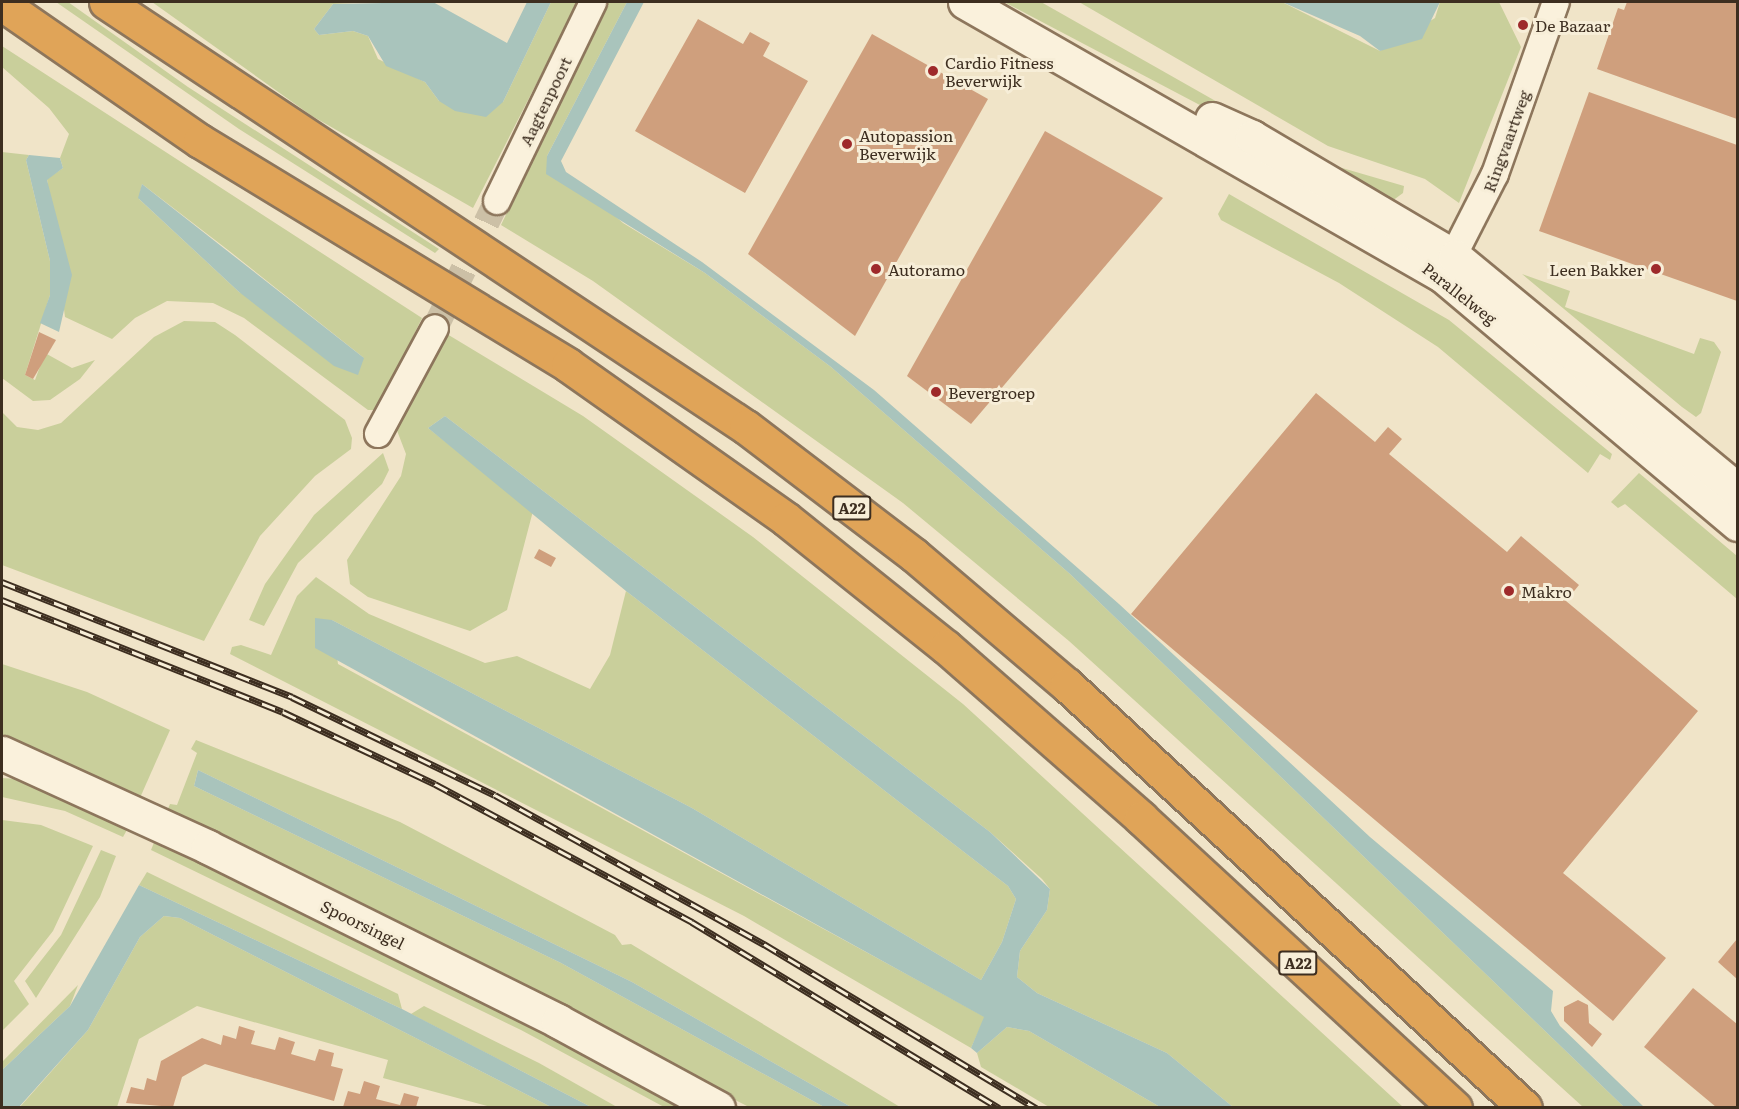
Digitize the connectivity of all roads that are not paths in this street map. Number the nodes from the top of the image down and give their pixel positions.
1 (106, 2) edge
2 (592, 2) edge
3 (965, 2) edge
4 (1556, 2) edge
5 (2, 4) edge
6 (497, 201) tunnel mouth
7 (1449, 266) junction
8 (435, 328) tunnel mouth
9 (378, 434) dead end
10 (1737, 490) edge
11 (1737, 524) edge
12 (2, 753) edge
13 (718, 1107) edge
14 (1455, 1107) edge
15 (1525, 1107) edge

1 - 15 highway, A22
2 - 6 street, Aagtenpoort
3 - 7 main road, Parallelweg
4 - 7 street, Ringvaartweg
5 - 14 highway, A22
7 - 10 main road, Parallelweg
7 - 11 main road, Parallelweg
8 - 9 street
12 - 13 main road, Spoorsingel

